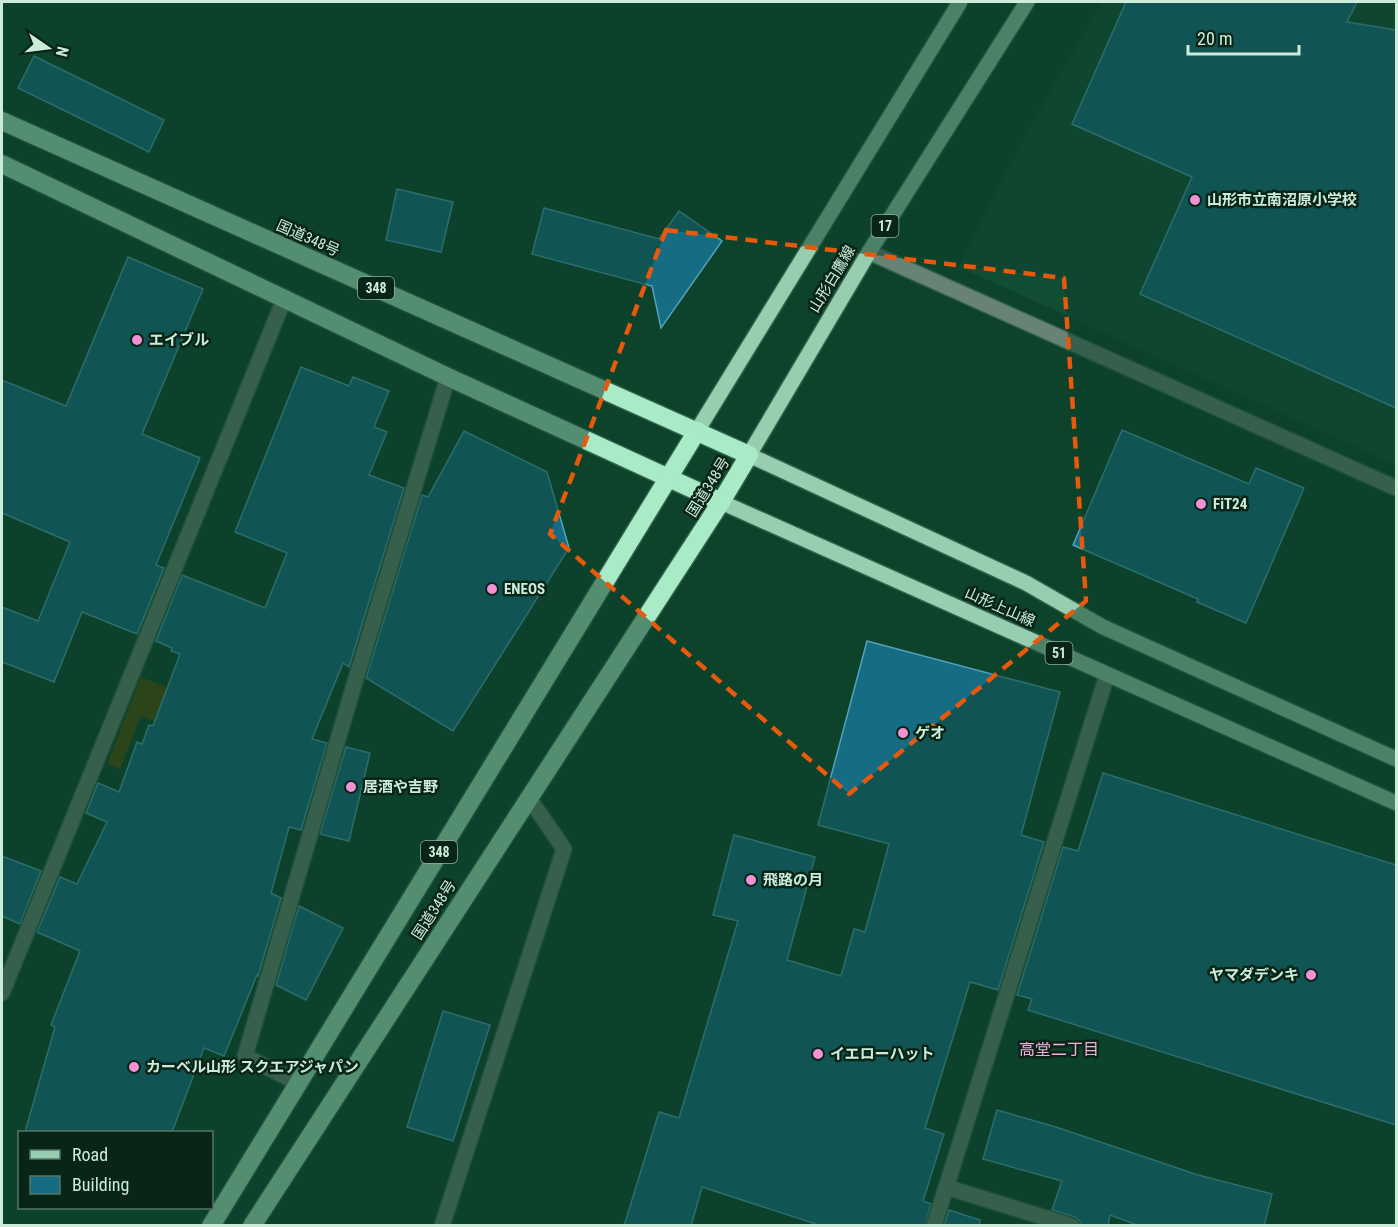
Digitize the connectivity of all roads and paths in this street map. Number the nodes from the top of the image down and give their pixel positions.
1 (960, 2) edge
2 (1027, 2) edge
3 (2, 122) edge
4 (2, 164) edge
5 (869, 252) junction
6 (285, 297) junction
7 (448, 377) junction
8 (697, 431) junction
9 (749, 455) junction
10 (667, 478) junction
11 (1396, 488) edge
12 (721, 502) junction
13 (1107, 675) junction
14 (1396, 759) edge
15 (529, 798) junction
16 (1396, 803) edge
17 (2, 993) edge
18 (298, 1083) junction
19 (946, 1187) junction
20 (211, 1226) edge
21 (252, 1226) edge
22 (442, 1226) edge
23 (934, 1226) edge
24 (1072, 1226) edge

1 - 8 main road
2 - 5 main road, 山形白鷹線 / 17
3 - 8 highway, 国道348号 / 348
4 - 6 highway
5 - 9 main road, 山形白鷹線 / 17
5 - 11 lane
6 - 7 highway
6 - 17 lane
7 - 10 highway
7 - 18 lane
8 - 9 highway, 国道348号 / 348
8 - 10 highway, 348
9 - 12 highway, 国道348号
9 - 14 main road, 山形上山線
10 - 12 highway
10 - 18 highway, 国道348号 / 348
12 - 13 main road, 山形上山線 / 51
12 - 15 highway, 国道348号
13 - 16 main road, 山形上山線 / 51
13 - 19 lane
15 - 21 highway, 国道348号
15 - 22 lane
18 - 20 highway, 国道348号 / 348
19 - 23 lane
19 - 24 lane

